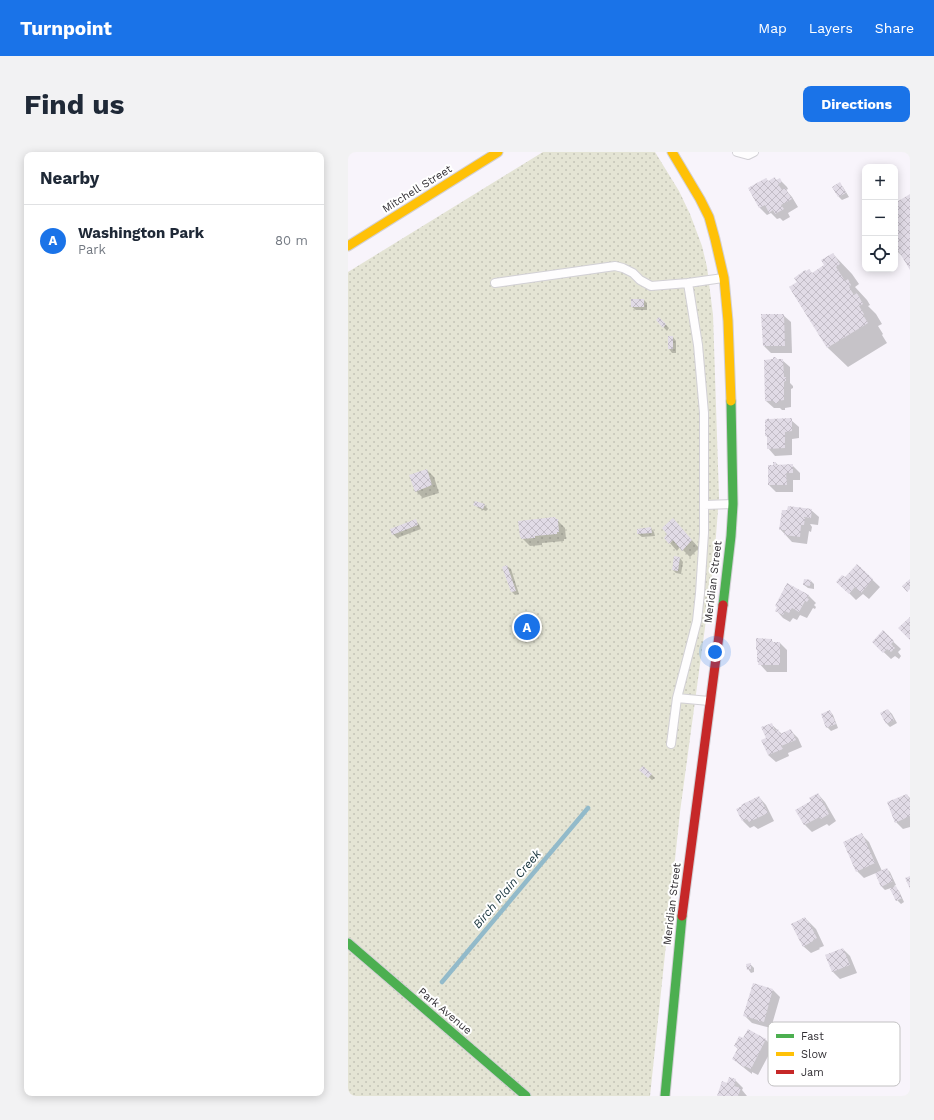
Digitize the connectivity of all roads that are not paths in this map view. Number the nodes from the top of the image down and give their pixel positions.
1 (498, 152) edge
2 (738, 152) edge
3 (754, 152) edge
4 (676, 154) edge
5 (348, 246) edge
6 (724, 278) junction
7 (495, 283) dead end
8 (688, 283) junction
9 (733, 504) junction
10 (704, 505) junction
11 (677, 698) junction
12 (710, 701) junction
13 (671, 744) dead end
14 (348, 943) edge
15 (526, 1096) edge
16 (665, 1096) edge

1 - 5 street, Mitchell Street
2 - 3 lane
4 - 6 street, Meridian Street
6 - 8 lane
6 - 9 street, Meridian Street
7 - 8 lane
8 - 10 lane
9 - 10 lane
9 - 12 street, Meridian Street
10 - 11 lane
11 - 12 lane
11 - 13 lane
12 - 16 street, Meridian Street
14 - 15 street, Park Avenue

